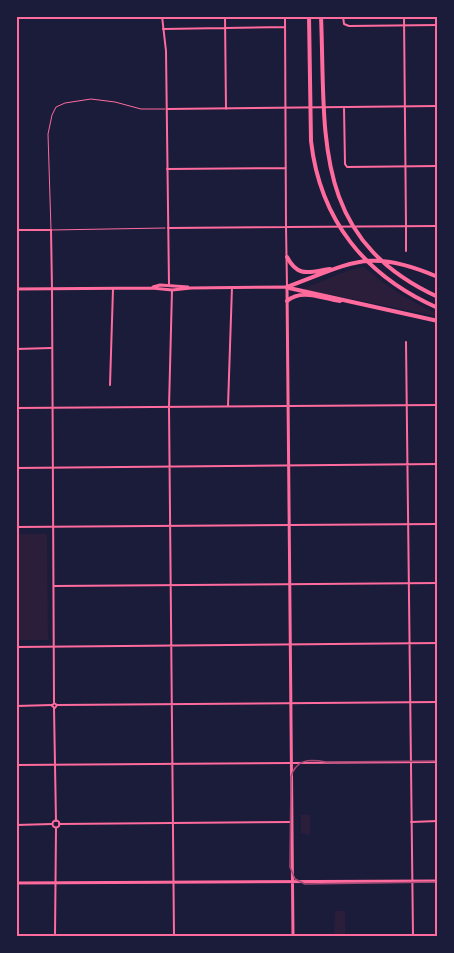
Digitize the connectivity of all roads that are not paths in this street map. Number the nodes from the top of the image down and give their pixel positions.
1 (162, 16) edge
2 (225, 16) edge
3 (285, 16) edge
4 (305, 16) edge
5 (309, 16) edge
6 (321, 16) edge
7 (343, 16) edge
8 (404, 16) edge
9 (404, 25) junction
10 (438, 25) edge
11 (285, 27) junction
12 (225, 28) junction
13 (309, 28) junction
14 (163, 29) junction
15 (405, 106) junction
16 (438, 106) edge
17 (286, 108) junction
18 (344, 108) junction
19 (167, 109) junction
20 (226, 109) junction
21 (438, 166) edge
22 (405, 167) junction
23 (286, 168) junction
24 (167, 169) junction
25 (406, 226) junction
26 (438, 226) edge
27 (286, 227) junction
28 (168, 228) junction
29 (16, 230) edge
30 (51, 230) junction
31 (406, 251) dead end
32 (286, 257) junction
33 (339, 267) junction
34 (438, 277) edge
35 (169, 285) junction
36 (232, 287) junction
37 (287, 287) junction
38 (113, 288) junction
39 (152, 288) junction
40 (191, 288) junction
41 (16, 289) edge
42 (52, 289) junction
43 (172, 290) junction
44 (438, 297) edge
45 (287, 301) junction
46 (358, 303) junction
47 (438, 308) edge
48 (438, 321) edge
49 (406, 342) dead end
50 (51, 348) junction
51 (16, 349) edge
52 (110, 385) dead end
53 (408, 405) junction
54 (438, 405) edge
55 (228, 406) junction
56 (288, 406) junction
57 (169, 407) junction
58 (16, 408) edge
59 (53, 408) junction
60 (438, 464) edge
61 (289, 465) junction
62 (408, 465) junction
63 (170, 466) junction
64 (53, 467) junction
65 (16, 468) edge
66 (408, 524) junction
67 (438, 524) edge
68 (290, 525) junction
69 (170, 526) junction
70 (16, 527) edge
71 (54, 527) junction
72 (409, 583) junction
73 (438, 583) edge
74 (290, 584) junction
75 (171, 585) junction
76 (54, 586) junction
77 (410, 643) junction
78 (438, 643) edge
79 (291, 644) junction
80 (171, 645) junction
81 (16, 646) edge
82 (55, 646) junction
83 (410, 702) junction
84 (438, 702) edge
85 (291, 703) junction
86 (54, 705) junction
87 (172, 705) junction
88 (16, 706) edge
89 (411, 762) junction
90 (438, 762) edge
91 (292, 763) junction
92 (172, 764) junction
93 (16, 765) edge
94 (56, 765) junction
95 (56, 821) junction
96 (438, 821) edge
97 (292, 822) junction
98 (411, 822) junction
99 (173, 823) junction
100 (52, 824) junction
101 (59, 824) junction
102 (16, 825) edge
103 (56, 828) junction
104 (412, 881) junction
105 (438, 881) edge
106 (293, 882) junction
107 (173, 883) junction
108 (16, 884) edge
109 (56, 884) junction
110 (55, 936) edge
111 (174, 936) edge
112 (293, 936) edge
113 (413, 936) edge

1 - 14 street
2 - 12 street
3 - 11 street
4 - 13 highway
5 - 13 highway
6 - 44 highway
7 - 9 street
8 - 9 street
9 - 10 street
9 - 15 street
11 - 12 street
11 - 17 street
12 - 14 street
12 - 20 street
13 - 47 highway
14 - 19 street
15 - 16 street
15 - 18 street
15 - 22 street
17 - 18 street
17 - 20 street
17 - 23 street
18 - 22 street
19 - 20 street
19 - 24 street
19 - 30 lane
21 - 22 street
22 - 25 street
23 - 24 street
23 - 27 street
24 - 28 street
25 - 26 street
25 - 27 street
25 - 31 street
27 - 28 street
27 - 32 street
28 - 30 lane
28 - 35 street
29 - 30 street
30 - 42 street
32 - 33 highway
32 - 37 street
33 - 34 highway
33 - 37 highway
35 - 39 main road
35 - 40 main road
36 - 37 main road
36 - 40 main road
36 - 55 street
37 - 45 main road
37 - 46 highway
38 - 39 main road
38 - 42 main road
38 - 52 street
39 - 43 main road
40 - 43 main road
41 - 42 main road
42 - 50 street
43 - 57 street
45 - 46 highway
45 - 56 main road
46 - 48 highway
49 - 53 street
50 - 51 street
50 - 59 street
53 - 54 street
53 - 56 street
53 - 62 street
55 - 56 street
55 - 57 street
56 - 61 main road
57 - 59 street
57 - 63 street
58 - 59 street
59 - 64 street
60 - 62 street
61 - 62 street
61 - 63 street
61 - 68 main road
62 - 66 street
63 - 64 street
63 - 69 street
64 - 65 street
64 - 71 street
66 - 67 street
66 - 68 street
66 - 72 street
68 - 69 street
68 - 74 main road
69 - 71 street
69 - 75 street
70 - 71 street
71 - 76 street
72 - 73 street
72 - 74 street
72 - 77 street
74 - 75 street
74 - 79 main road
75 - 76 street
75 - 80 street
76 - 82 street
77 - 78 street
77 - 79 street
77 - 83 street
79 - 80 street
79 - 85 main road
80 - 82 street
80 - 87 street
81 - 82 street
82 - 86 street
83 - 84 street
83 - 85 street
83 - 89 street
85 - 87 street
85 - 91 main road
86 - 87 street
86 - 88 street
86 - 94 street
87 - 92 street
89 - 90 street
89 - 91 street
89 - 98 street
91 - 92 street
91 - 97 main road
92 - 94 street
92 - 99 street
93 - 94 street
94 - 95 street
95 - 100 street
95 - 101 street
96 - 98 street
97 - 99 street
97 - 106 main road
98 - 104 street
99 - 101 street
99 - 107 street
100 - 102 street
100 - 103 street
101 - 103 street
103 - 109 street
104 - 105 main road
104 - 106 main road
104 - 113 street
106 - 107 main road
106 - 112 main road
107 - 109 main road
107 - 111 street
108 - 109 main road
109 - 110 street

